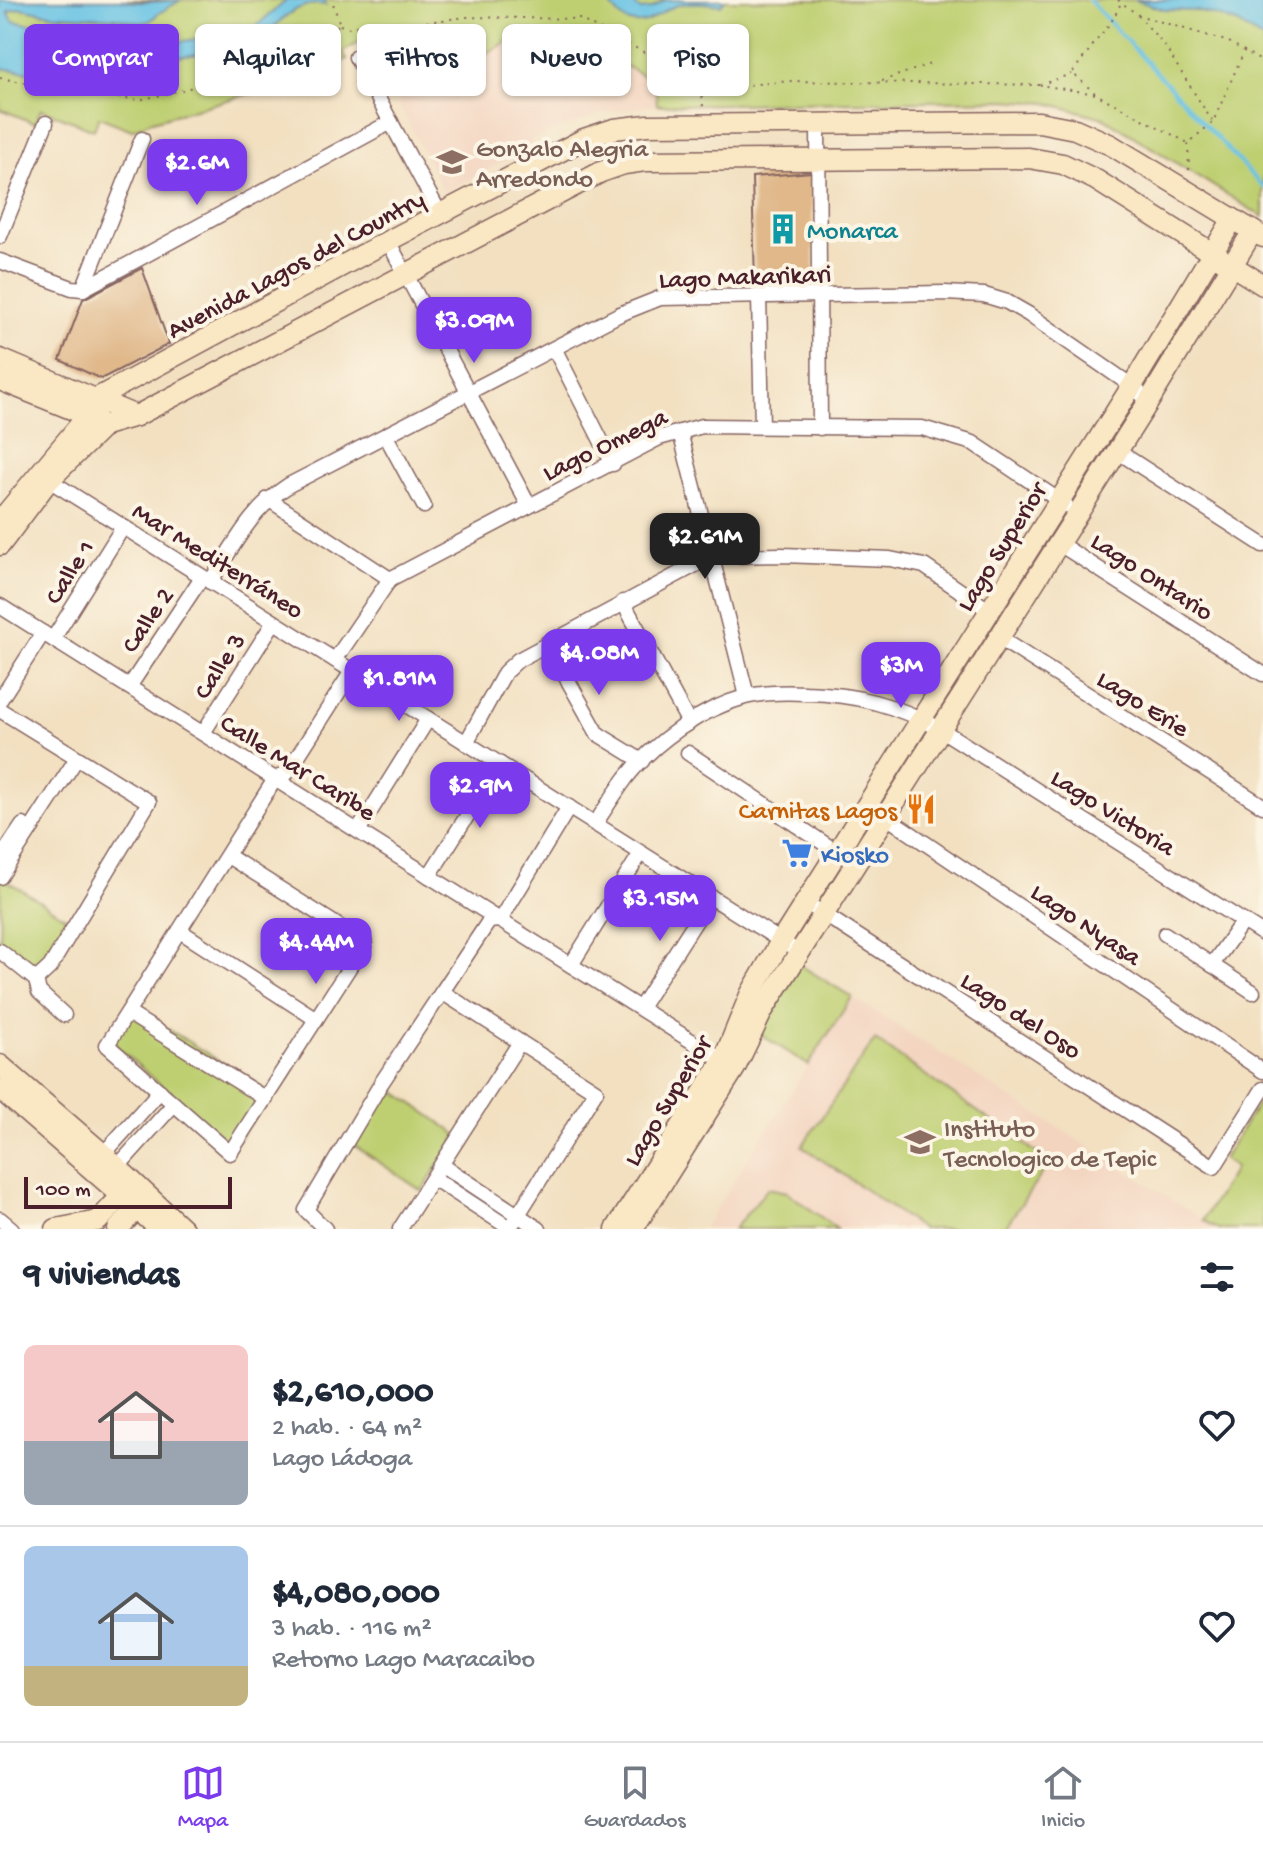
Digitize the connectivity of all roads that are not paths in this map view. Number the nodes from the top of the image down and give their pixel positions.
1 (356, 57) dead end
2 (391, 122) junction
3 (46, 123) dead end
4 (818, 123) junction
5 (142, 139) dead end
6 (818, 160) junction
7 (440, 214) junction
8 (1233, 219) junction
9 (1258, 234) edge
10 (0, 236) edge
11 (388, 241) junction
12 (1213, 252) junction
13 (0, 261) edge
14 (1231, 266) junction
15 (405, 274) junction
16 (1263, 285) edge
17 (83, 289) junction
18 (819, 296) junction
19 (759, 297) junction
20 (555, 350) junction
21 (0, 359) edge
22 (0, 380) edge
23 (1132, 386) junction
24 (468, 394) junction
25 (1149, 401) junction
26 (97, 412) junction
27 (762, 426) junction
28 (820, 428) junction
29 (680, 432) junction
30 (386, 436) junction
31 (1117, 451) junction
32 (613, 464) junction
33 (43, 477) junction
34 (268, 499) junction
35 (1059, 501) junction
36 (424, 506) dead end
37 (529, 506) junction
38 (1077, 512) junction
39 (0, 521) edge
40 (123, 527) junction
41 (1058, 543) junction
42 (0, 545) edge
43 (1263, 545) edge
44 (712, 556) junction
45 (206, 579) junction
46 (390, 579) junction
47 (623, 602) junction
48 (0, 606) edge
49 (990, 611) junction
50 (274, 622) junction
51 (48, 636) junction
52 (999, 638) junction
53 (547, 643) junction
54 (335, 660) junction
55 (352, 671) junction
56 (1263, 674) edge
57 (129, 687) junction
58 (747, 696) junction
59 (0, 700) edge
60 (0, 710) edge
61 (428, 719) junction
62 (921, 719) junction
63 (689, 723) junction
64 (940, 729) junction
65 (203, 733) junction
66 (466, 743) junction
67 (688, 753) dead end
68 (73, 756) junction
69 (642, 761) junction
70 (500, 764) junction
71 (275, 779) junction
72 (1263, 806) edge
73 (569, 807) junction
74 (885, 816) junction
75 (595, 824) junction
76 (358, 831) junction
77 (837, 852) junction
78 (641, 853) junction
79 (228, 856) junction
80 (0, 859) edge
81 (429, 876) junction
82 (0, 877) edge
83 (711, 897) junction
84 (805, 902) junction
85 (823, 914) junction
86 (500, 920) junction
87 (1243, 921) junction
88 (180, 931) junction
89 (1165, 934) dead end
90 (1263, 934) edge
91 (781, 941) junction
92 (0, 951) edge
93 (799, 952) junction
94 (571, 965) junction
95 (1212, 965) junction
96 (36, 980) junction
97 (442, 992) junction
98 (1253, 992) dead end
99 (640, 1008) junction
100 (128, 1013) junction
101 (64, 1015) dead end
102 (316, 1019) junction
103 (520, 1042) junction
104 (729, 1064) junction
105 (0, 1065) edge
106 (1263, 1071) edge
107 (0, 1089) edge
108 (1263, 1089) edge
109 (160, 1091) junction
110 (266, 1099) junction
111 (174, 1104) junction
112 (105, 1167) junction
113 (438, 1171) junction
114 (135, 1196) junction
115 (0, 1219) edge
116 (512, 1225) edge
117 (12, 1229) edge
118 (56, 1229) edge
119 (118, 1229) edge
120 (160, 1229) edge
121 (183, 1229) edge
122 (325, 1229) edge
123 (400, 1229) edge
124 (539, 1229) edge
125 (616, 1229) edge
126 (633, 1229) edge

1 - 2 street
2 - 7 street
2 - 17 street
3 - 10 street
4 - 6 street
4 - 7 street, Avenida Lagos del Country
4 - 8 street, Avenida Lagos del Country
5 - 17 street
6 - 12 street
6 - 15 street
6 - 18 street
7 - 11 street, Avenida Lagos del Country
8 - 9 street, Avenida Lagos del Country
8 - 12 street, Lago Superior
9 - 14 street, Lago Superior
11 - 15 street
11 - 26 street, Avenida Lagos del Country
12 - 14 street
12 - 23 street, Lago Superior
13 - 17 street
14 - 16 street
14 - 25 street, Lago Superior
15 - 24 street
15 - 26 street
18 - 19 street, Lago Makarikari
18 - 23 street, Lago Makarikari
18 - 28 street
19 - 20 street, Lago Makarikari
19 - 27 street
20 - 24 street, Lago Makarikari
20 - 32 street
21 - 26 street
22 - 26 street
23 - 25 street, Lago Makarikari
23 - 35 street, Lago Superior
24 - 30 street, Lago Makarikari
24 - 37 street
25 - 31 street, Lago Superior
26 - 33 street
27 - 28 street, Lago Omega
27 - 29 street, Lago Omega
28 - 35 street, Lago Omega
29 - 32 street, Lago Omega
29 - 44 street
30 - 34 street, Lago Makarikari
30 - 36 street
31 - 38 street, Lago Superior
31 - 43 street
32 - 37 street, Lago Omega
33 - 39 street
33 - 40 street, Mar Mediterráneo
33 - 42 street
34 - 45 street, Lago Makarikari
34 - 46 street
35 - 38 street, Lago Omega
35 - 49 street, Lago Superior
37 - 46 street, Lago Omega
38 - 41 street, Lago Superior
40 - 45 street, Mar Mediterráneo
40 - 51 street, Calle 1
41 - 52 street, Lago Superior
41 - 56 street, Lago Ontario
44 - 47 street
44 - 49 street
44 - 58 street
45 - 50 street, Mar Mediterráneo
45 - 57 street, Calle 2
46 - 54 street, Lago Omega
47 - 53 street
47 - 63 street
48 - 51 street, Calle Mar Caribe
49 - 62 street, Lago Superior
50 - 54 street, Mar Mediterráneo
50 - 65 street, Calle 3
51 - 57 street, Calle Mar Caribe
51 - 59 street, Calle 1
52 - 64 street, Lago Superior
52 - 72 street, Lago Erie
53 - 66 street
53 - 69 street
54 - 55 street, Mar Mediterráneo
55 - 61 street, Mar Mediterráneo
55 - 71 street
57 - 65 street, Calle Mar Caribe
58 - 62 street, Lago Victoria
58 - 63 street, Lago Victoria
60 - 68 street
61 - 66 street, Mar Mediterráneo
61 - 76 street
62 - 64 street, Lago Victoria
62 - 77 street, Lago Superior
63 - 69 street, Lago Victoria
64 - 74 street, Lago Superior
64 - 87 street, Lago Victoria
65 - 71 street, Calle Mar Caribe
66 - 70 street, Mar Mediterráneo
67 - 77 street
68 - 80 street
68 - 82 street
68 - 96 street
69 - 75 street, Lago Victoria
70 - 73 street, Mar Mediterráneo
70 - 81 street
71 - 76 street, Calle Mar Caribe
71 - 79 street
73 - 75 street, Mar Mediterráneo
73 - 86 street
74 - 85 street, Lago Superior
74 - 106 street, Lago Nyasa
75 - 78 street, Mar Mediterráneo
76 - 81 street, Calle Mar Caribe
77 - 84 street, Lago Superior
78 - 83 street, Mar Mediterráneo
78 - 94 street
79 - 88 street
79 - 102 street
81 - 86 street, Calle Mar Caribe
83 - 91 street, Mar Mediterráneo
83 - 99 street
84 - 85 street, Lago del Oso
84 - 91 street, Lago Superior
85 - 93 street, Lago Superior
85 - 108 street, Lago del Oso
86 - 94 street, Calle Mar Caribe
86 - 97 street
87 - 90 street, Lago Victoria
87 - 95 street
88 - 100 street
88 - 102 street
89 - 95 street
91 - 93 street, Mar Mediterráneo
91 - 104 street, Lago Superior
92 - 96 street
93 - 104 street, Lago Superior
94 - 99 street, Calle Mar Caribe
95 - 98 street
96 - 101 street
97 - 103 street
97 - 122 street
99 - 104 street, Calle Mar Caribe
100 - 109 street
100 - 110 street
102 - 110 street
103 - 113 street
103 - 116 street
104 - 125 street, Lago Superior
104 - 126 street, Lago Superior
105 - 112 street
107 - 112 street
109 - 111 street
109 - 112 street
110 - 111 street
111 - 112 street
112 - 114 street
113 - 116 street
113 - 123 street
114 - 118 street
114 - 119 street
114 - 120 street
114 - 121 street
115 - 117 street
116 - 124 street

